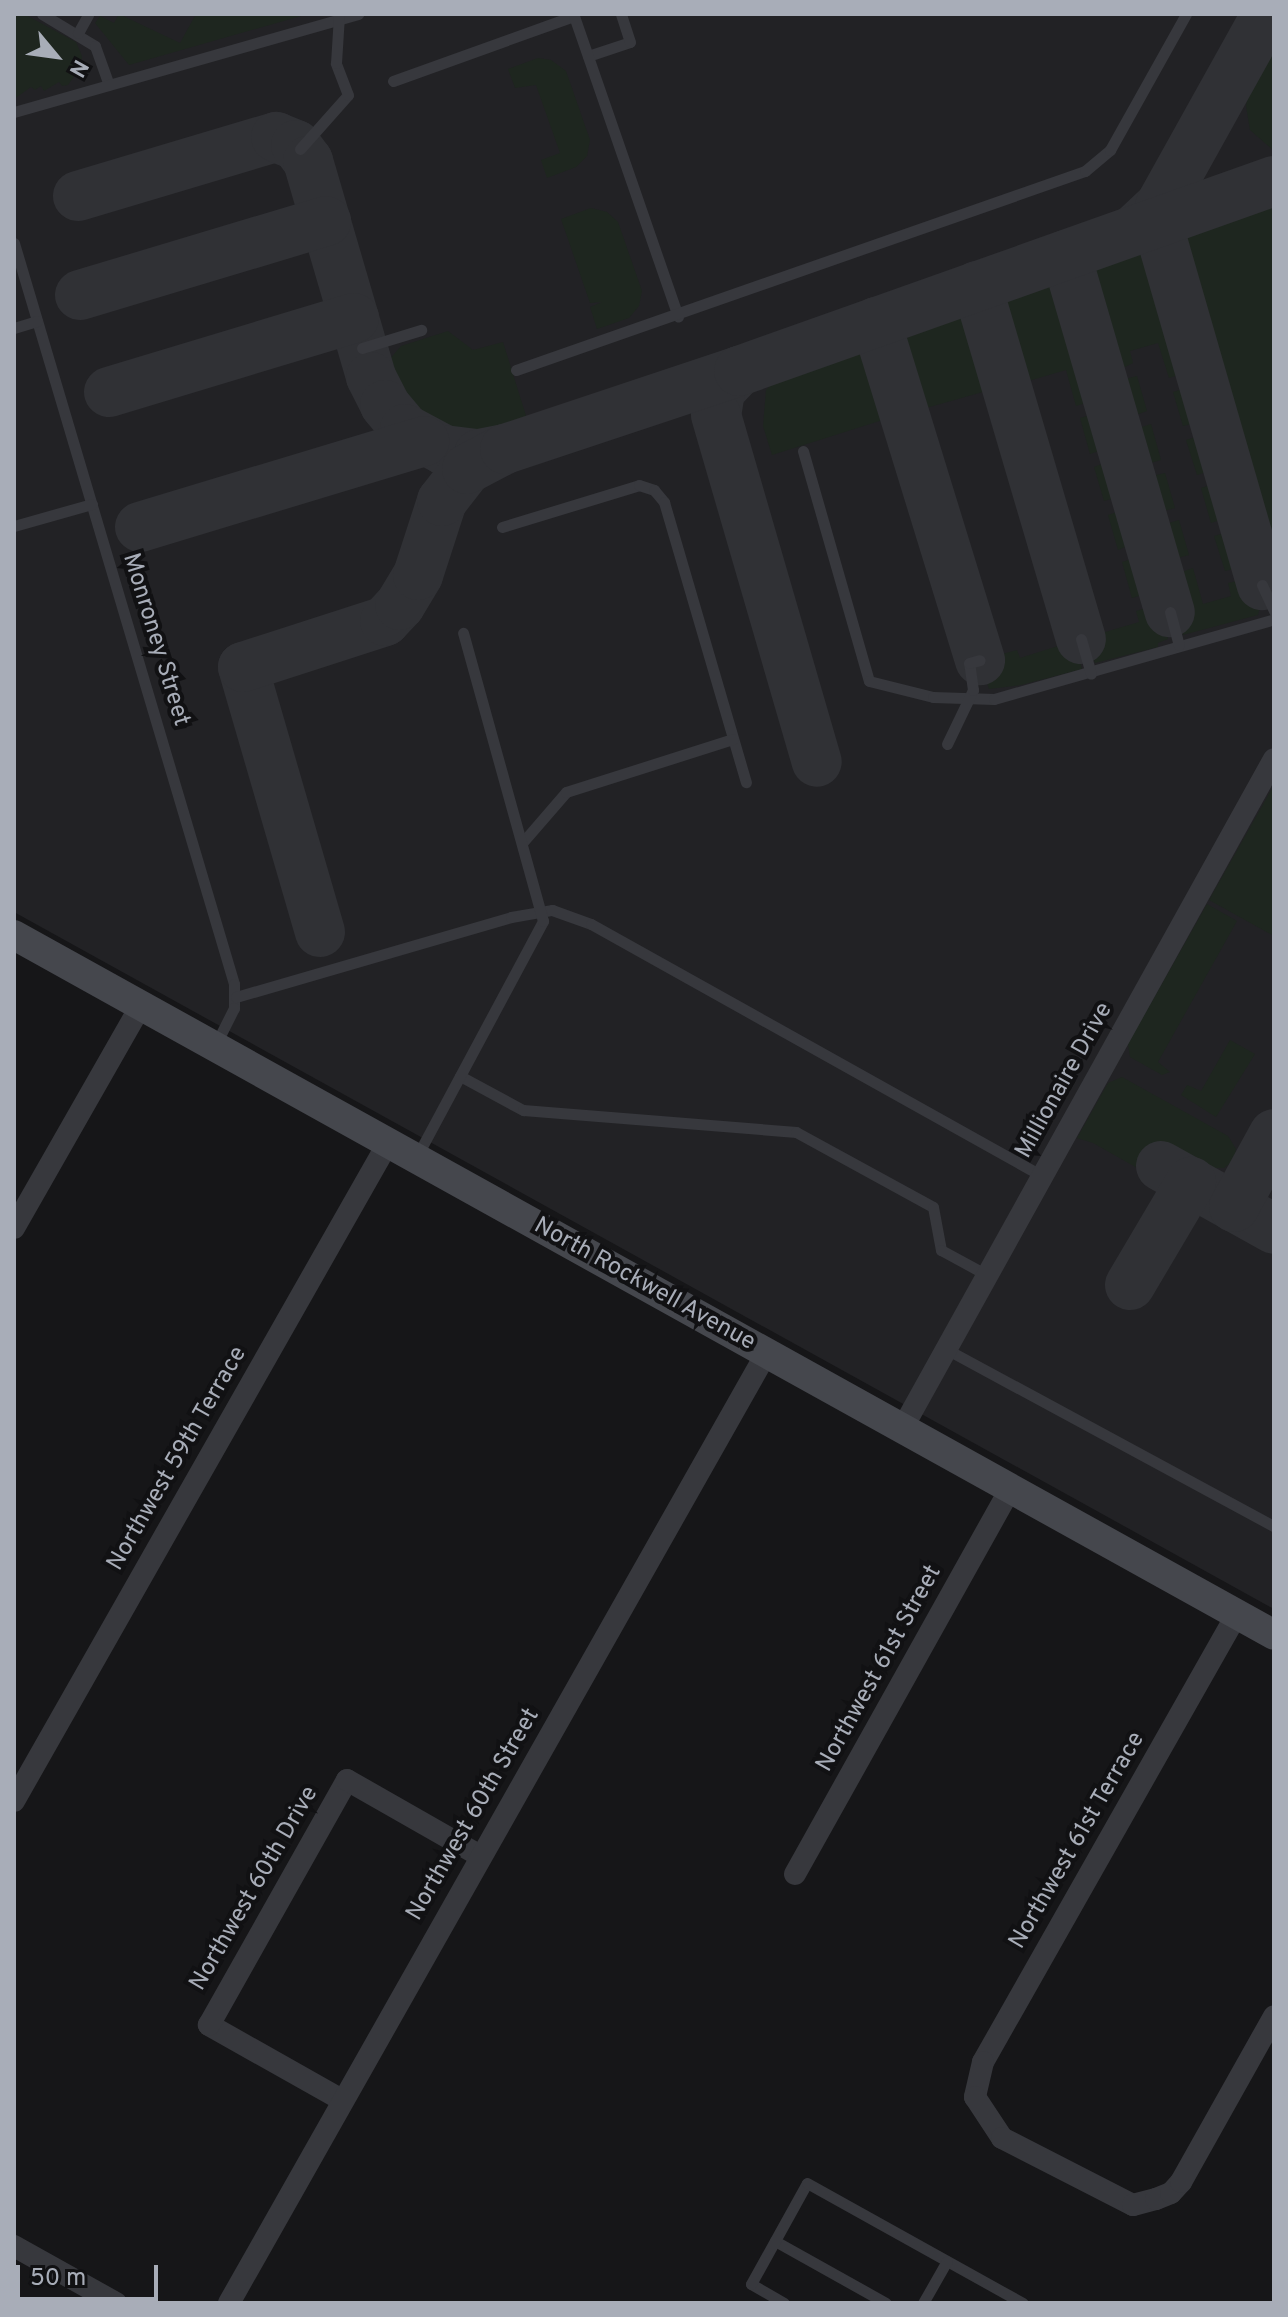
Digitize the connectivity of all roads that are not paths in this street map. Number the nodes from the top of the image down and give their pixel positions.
1 (42, 14) edge
2 (358, 14) edge
3 (621, 14) edge
4 (1186, 14) edge
5 (88, 15) edge
6 (339, 17) edge
7 (78, 33) junction
8 (588, 56) junction
9 (393, 81) dead end
10 (109, 85) junction
11 (14, 112) edge
12 (300, 149) dead end
13 (14, 243) edge
14 (678, 316) junction
15 (37, 321) junction
16 (14, 328) edge
17 (421, 330) dead end
18 (362, 348) dead end
19 (516, 370) dead end
20 (803, 451) dead end
21 (92, 504) junction
22 (14, 526) edge
23 (502, 527) dead end
24 (1262, 585) dead end
25 (1274, 611) edge
26 (1170, 612) dead end
27 (1274, 619) edge
28 (463, 633) dead end
29 (1081, 639) dead end
30 (1179, 645) junction
31 (980, 660) dead end
32 (1091, 674) junction
33 (969, 698) junction
34 (733, 739) junction
35 (947, 744) dead end
36 (1274, 761) edge
37 (746, 782) dead end
38 (522, 843) junction
39 (541, 910) junction
40 (14, 935) edge
41 (236, 997) junction
42 (141, 1005) junction
43 (215, 1046) junction
44 (460, 1076) junction
45 (388, 1143) junction
46 (416, 1158) junction
47 (1042, 1176) junction
48 (14, 1228) edge
49 (987, 1275) junction
50 (946, 1349) junction
51 (766, 1354) junction
52 (902, 1429) junction
53 (1010, 1489) junction
54 (1274, 1526) edge
55 (1237, 1614) junction
56 (1274, 1635) edge
57 (14, 1801) edge
58 (480, 1856) junction
59 (795, 1874) dead end
60 (1274, 2016) edge
61 (342, 2100) junction
62 (775, 2241) junction
63 (14, 2246) edge
64 (947, 2261) junction
65 (116, 2303) edge
66 (229, 2303) edge
67 (784, 2303) edge
68 (886, 2303) edge
69 (923, 2303) edge
70 (1023, 2303) edge

1 - 7 lane
2 - 6 lane
3 - 8 lane
4 - 14 lane
5 - 7 lane
6 - 10 lane
6 - 12 lane
7 - 10 lane
8 - 9 lane
8 - 14 lane
10 - 11 lane
13 - 15 lane, Monroney Street
14 - 19 lane
15 - 16 lane
15 - 21 lane, Monroney Street
17 - 18 lane
20 - 33 lane
21 - 22 lane
21 - 41 lane, Monroney Street
23 - 34 lane
24 - 25 lane
26 - 30 lane
27 - 30 lane
28 - 38 lane
29 - 32 lane
30 - 32 lane
31 - 33 lane
32 - 33 lane
33 - 35 lane
34 - 37 lane
34 - 38 lane
36 - 47 street, Millionaire Drive
38 - 39 lane
39 - 41 lane
39 - 44 lane
39 - 47 lane
40 - 42 main road, North Rockwell Avenue
41 - 43 lane
42 - 43 main road, North Rockwell Avenue
42 - 48 street
43 - 45 main road, North Rockwell Avenue
44 - 46 lane
44 - 49 lane
45 - 46 main road, North Rockwell Avenue
45 - 57 street, Northwest 59th Terrace
46 - 51 main road, North Rockwell Avenue
47 - 49 street, Millionaire Drive
49 - 50 street, Millionaire Drive
50 - 52 street, Millionaire Drive
50 - 54 lane
51 - 52 main road, North Rockwell Avenue
51 - 58 street, Northwest 60th Street
52 - 53 main road, North Rockwell Avenue
53 - 55 main road, North Rockwell Avenue
53 - 59 street, Northwest 61st Street
55 - 56 main road, North Rockwell Avenue
55 - 60 street, Northwest 61st Terrace
58 - 61 street, Northwest 60th Street
58 - 61 street, Northwest 60th Drive
61 - 66 street, Northwest 60th Street
62 - 64 lane
62 - 67 lane
62 - 68 lane
63 - 65 street
64 - 69 lane
64 - 70 lane

